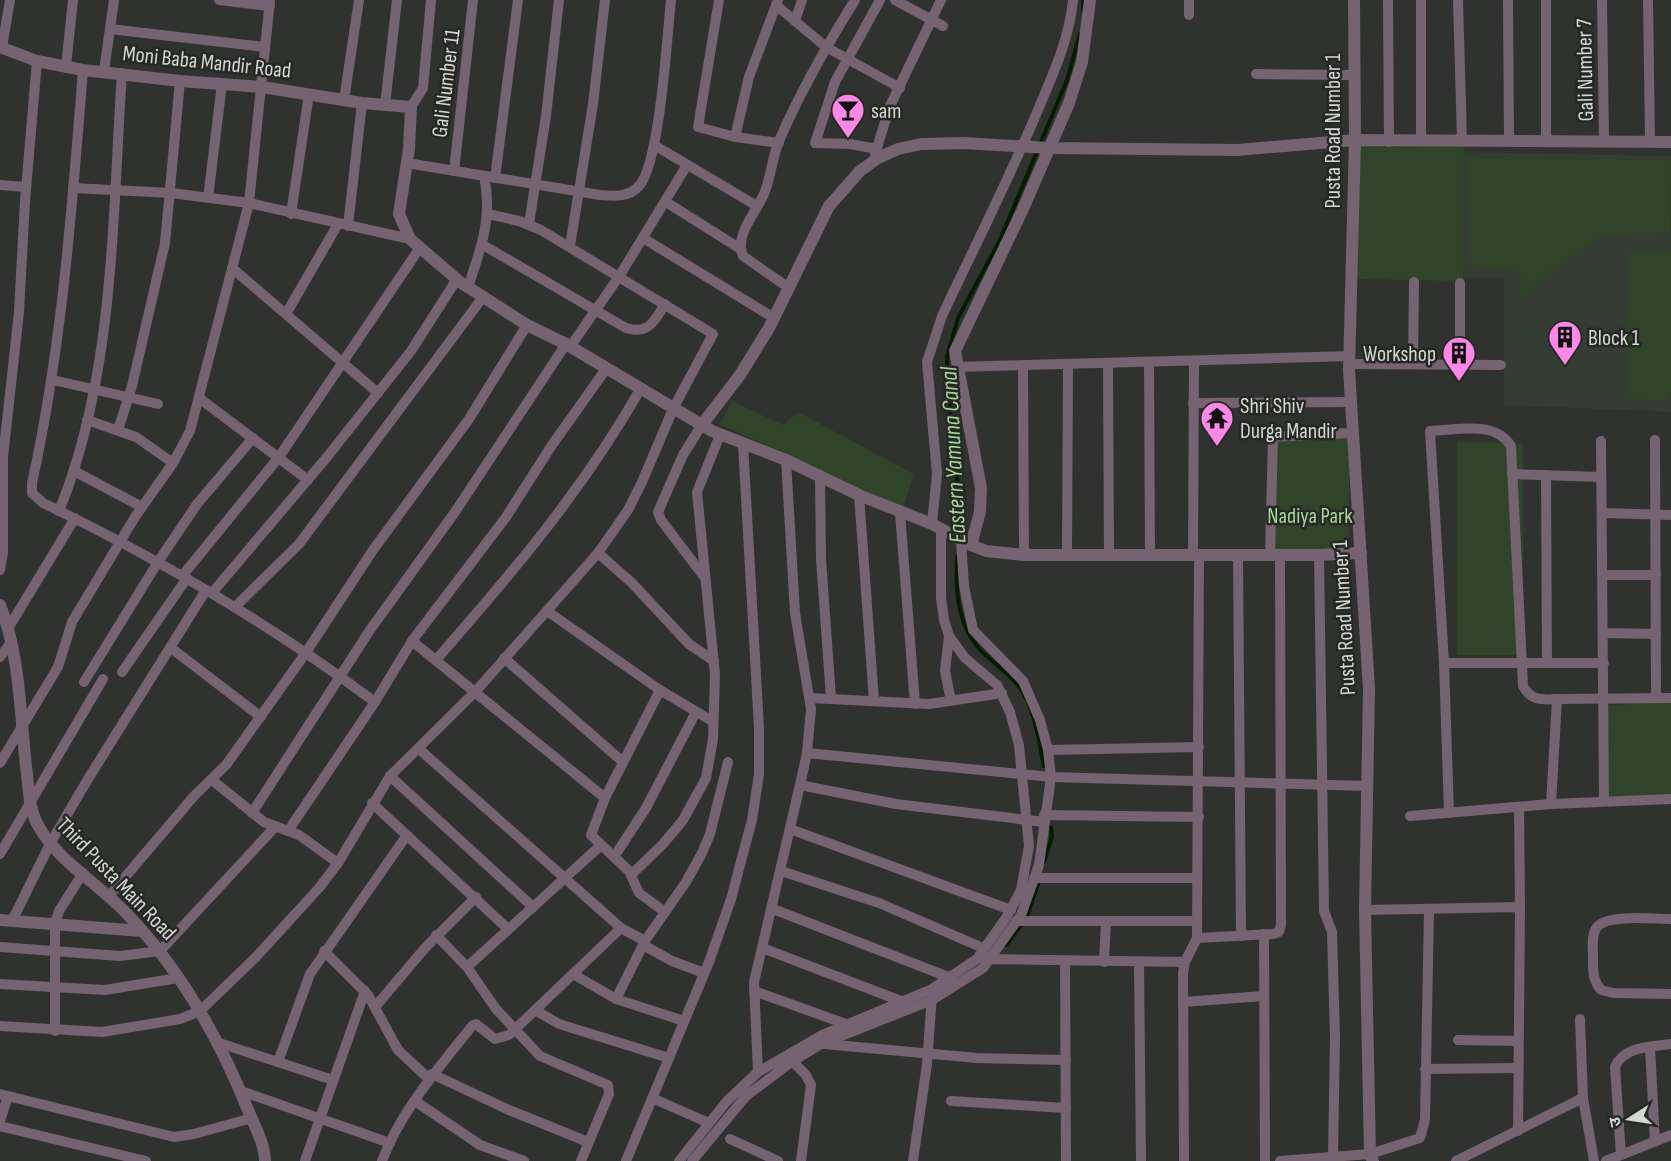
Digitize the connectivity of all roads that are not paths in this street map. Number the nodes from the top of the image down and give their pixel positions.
1 (10, 0) edge
2 (73, 0) edge
3 (114, 0) edge
4 (219, 0) edge
5 (359, 0) edge
6 (397, 0) edge
7 (431, 0) edge
8 (473, 0) edge
9 (518, 0) edge
10 (559, 0) edge
11 (605, 0) edge
12 (671, 0) edge
13 (719, 0) edge
14 (802, 0) edge
15 (855, 0) edge
16 (880, 0) edge
17 (895, 0) edge
18 (941, 0) edge
19 (1073, 0) edge
20 (1090, 0) edge
21 (1189, 0) edge
22 (1354, 0) edge
23 (1388, 0) edge
24 (1420, 0) edge
25 (1458, 0) edge
26 (1508, 0) edge
27 (1546, 0) edge
28 (1602, 0) edge
29 (1648, 0) edge
30 (777, 2) edge
31 (270, 3) edge
32 (1189, 15) dead end
33 (930, 19) junction
34 (795, 21) junction
35 (943, 26) dead end
36 (110, 29) junction
37 (1, 47) edge
38 (264, 47) junction
39 (826, 47) junction
40 (848, 60) junction
41 (38, 61) junction
42 (66, 66) junction
43 (83, 70) junction
44 (104, 71) junction
45 (122, 73) junction
46 (1256, 74) dead end
47 (1354, 75) junction
48 (180, 81) junction
49 (222, 84) junction
50 (262, 87) junction
51 (900, 88) junction
52 (309, 94) junction
53 (344, 100) junction
54 (362, 103) junction
55 (385, 105) junction
56 (411, 107) junction
57 (735, 137) junction
58 (1355, 140) junction
59 (1462, 140) junction
60 (1509, 140) junction
61 (1546, 140) junction
62 (1604, 140) junction
63 (1650, 140) junction
64 (1421, 141) junction
65 (779, 142) junction
66 (1389, 142) junction
67 (1671, 142) edge
68 (654, 145) junction
69 (1024, 148) junction
70 (1047, 148) junction
71 (877, 149) junction
72 (873, 162) junction
73 (407, 164) junction
74 (687, 165) junction
75 (454, 171) junction
76 (490, 177) junction
77 (0, 185) edge
78 (536, 185) junction
79 (26, 187) junction
80 (73, 188) junction
81 (114, 190) junction
82 (580, 192) junction
83 (171, 193) junction
84 (208, 198) junction
85 (666, 202) junction
86 (249, 203) junction
87 (757, 206) junction
88 (291, 214) junction
89 (489, 214) junction
90 (529, 224) junction
91 (343, 225) junction
92 (643, 238) junction
93 (415, 244) junction
94 (483, 245) junction
95 (570, 246) junction
96 (739, 248) junction
97 (232, 268) junction
98 (620, 275) junction
99 (457, 279) junction
100 (1414, 282) dead end
101 (1460, 283) dead end
102 (468, 287) junction
103 (789, 288) junction
104 (483, 297) junction
105 (665, 304) junction
106 (594, 309) junction
107 (286, 314) junction
108 (774, 318) junction
109 (527, 325) junction
110 (568, 345) junction
111 (1350, 360) junction
112 (1194, 361) junction
113 (343, 362) junction
114 (1149, 362) junction
115 (1108, 363) junction
116 (1068, 364) junction
117 (1413, 364) junction
118 (1460, 365) junction
119 (1501, 365) dead end
120 (1023, 366) junction
121 (956, 367) junction
122 (606, 369) junction
123 (53, 380) junction
124 (641, 388) junction
125 (94, 390) junction
126 (378, 393) junction
127 (129, 397) junction
128 (199, 398) junction
129 (1351, 402) junction
130 (1193, 403) junction
131 (158, 404) dead end
132 (673, 409) junction
133 (87, 420) junction
134 (701, 426) junction
135 (118, 430) junction
136 (1351, 433) junction
137 (720, 435) junction
138 (2, 436) edge
139 (253, 438) junction
140 (1655, 440) dead end
141 (1601, 441) dead end
142 (744, 444) junction
143 (279, 457) junction
144 (786, 460) junction
145 (173, 463) junction
146 (74, 471) junction
147 (1512, 474) junction
148 (820, 475) junction
149 (1546, 475) junction
150 (1601, 477) junction
151 (308, 480) junction
152 (859, 495) junction
153 (142, 507) junction
154 (59, 511) junction
155 (900, 513) junction
156 (1602, 513) junction
157 (1655, 515) junction
158 (1671, 515) edge
159 (75, 518) junction
160 (0, 521) edge
161 (940, 528) junction
162 (119, 542) junction
163 (966, 543) junction
164 (1, 548) edge
165 (598, 553) junction
166 (1360, 553) junction
167 (1024, 555) junction
168 (1067, 555) junction
169 (1109, 555) junction
170 (1150, 555) junction
171 (1238, 555) junction
172 (1275, 555) junction
173 (1319, 555) junction
174 (1196, 556) junction
175 (158, 562) junction
176 (0, 570) edge
177 (1603, 575) junction
178 (1656, 575) junction
179 (185, 576) junction
180 (705, 578) junction
181 (209, 592) junction
182 (0, 605) edge
183 (235, 607) junction
184 (547, 610) junction
185 (9, 627) junction
186 (1604, 633) junction
187 (1656, 634) junction
188 (949, 636) junction
189 (12, 641) junction
190 (412, 641) junction
191 (171, 648) junction
192 (305, 654) junction
193 (0, 657) edge
194 (504, 658) junction
195 (436, 660) junction
196 (714, 661) junction
197 (1444, 663) junction
198 (1547, 663) junction
199 (1604, 663) junction
200 (1522, 664) junction
201 (122, 672) dead end
202 (341, 676) junction
203 (104, 679) dead end
204 (84, 682) dead end
205 (660, 690) junction
206 (476, 691) junction
207 (1002, 693) junction
208 (810, 698) junction
209 (831, 698) junction
210 (1656, 698) junction
211 (1671, 698) edge
212 (1557, 699) junction
213 (1605, 699) junction
214 (874, 700) junction
215 (951, 700) junction
216 (375, 702) junction
217 (915, 704) junction
218 (696, 712) junction
219 (261, 717) junction
220 (712, 721) junction
221 (21, 726) junction
222 (0, 738) edge
223 (11, 744) junction
224 (1199, 747) junction
225 (419, 749) junction
226 (1048, 750) junction
227 (807, 753) junction
228 (623, 762) junction
229 (728, 762) dead end
230 (0, 763) edge
231 (1024, 774) junction
232 (390, 776) junction
233 (1051, 778) junction
234 (212, 780) junction
235 (1198, 781) junction
236 (1240, 782) junction
237 (800, 785) junction
238 (1281, 785) junction
239 (1368, 786) junction
240 (1322, 787) junction
241 (605, 798) junction
242 (1671, 799) edge
243 (29, 801) junction
244 (1604, 801) junction
245 (372, 803) junction
246 (1551, 804) junction
247 (1519, 808) junction
248 (252, 813) junction
249 (1449, 813) junction
250 (1045, 814) junction
251 (1410, 816) dead end
252 (1199, 817) junction
253 (1027, 819) junction
254 (275, 827) junction
255 (790, 829) junction
256 (288, 831) junction
257 (407, 835) junction
258 (51, 842) junction
259 (600, 846) junction
260 (0, 854) edge
261 (614, 857) junction
262 (338, 862) junction
263 (781, 871) junction
264 (83, 873) junction
265 (631, 874) junction
266 (566, 878) junction
267 (1038, 878) junction
268 (1197, 878) junction
269 (108, 896) junction
270 (476, 897) junction
271 (533, 907) junction
272 (1520, 907) junction
273 (773, 909) junction
274 (1011, 910) junction
275 (1365, 910) junction
276 (1429, 910) junction
277 (665, 912) junction
278 (1671, 919) edge
279 (6, 920) edge
280 (1017, 921) junction
281 (1106, 921) junction
282 (1197, 921) junction
283 (55, 924) junction
284 (621, 927) junction
285 (508, 929) junction
286 (142, 931) junction
287 (1264, 934) junction
288 (436, 935) junction
289 (1241, 936) junction
290 (1197, 938) junction
291 (644, 943) junction
292 (0, 947) edge
293 (762, 948) junction
294 (983, 948) junction
295 (160, 951) junction
296 (324, 951) junction
297 (55, 952) junction
298 (977, 959) junction
299 (989, 959) junction
300 (1065, 962) junction
301 (1104, 962) junction
302 (1185, 962) junction
303 (1139, 963) junction
304 (467, 967) junction
305 (704, 973) junction
306 (573, 974) junction
307 (178, 978) junction
308 (951, 978) junction
309 (0, 984) edge
310 (55, 988) junction
311 (365, 991) junction
312 (754, 991) junction
313 (932, 994) junction
314 (1671, 994) edge
315 (1264, 996) junction
316 (616, 999) junction
317 (901, 1001) junction
318 (1183, 1002) junction
319 (375, 1007) junction
320 (535, 1010) junction
321 (200, 1011) junction
322 (1580, 1019) dead end
323 (684, 1021) junction
324 (846, 1024) junction
325 (0, 1026) edge
326 (514, 1030) junction
327 (56, 1031) junction
328 (1458, 1040) dead end
329 (1518, 1041) junction
330 (216, 1042) junction
331 (818, 1043) junction
332 (1671, 1044) edge
333 (1650, 1047) junction
334 (927, 1053) junction
335 (669, 1058) junction
336 (793, 1058) junction
337 (1065, 1060) junction
338 (278, 1062) junction
339 (1518, 1068) junction
340 (1425, 1069) junction
341 (758, 1072) junction
342 (431, 1077) junction
343 (333, 1080) junction
344 (241, 1091) junction
345 (4, 1095) edge
346 (652, 1098) junction
347 (1583, 1098) junction
348 (416, 1101) junction
349 (951, 1101) dead end
350 (1066, 1108) junction
351 (252, 1118) junction
352 (320, 1118) junction
353 (0, 1121) edge
354 (710, 1123) junction
355 (0, 1126) edge
356 (1518, 1131) junction
357 (1671, 1135) edge
358 (730, 1139) dead end
359 (588, 1142) junction
360 (1655, 1142) junction
361 (390, 1143) junction
362 (1621, 1155) junction
363 (1333, 1156) junction
364 (1372, 1157) edge
365 (387, 1159) edge
366 (146, 1161) edge
367 (265, 1161) edge
368 (305, 1161) edge
369 (524, 1161) edge
370 (581, 1161) edge
371 (626, 1161) edge
372 (679, 1161) edge
373 (692, 1161) edge
374 (778, 1161) edge
375 (801, 1161) edge
376 (913, 1161) edge
377 (1066, 1161) edge
378 (1141, 1161) edge
379 (1184, 1161) edge
380 (1265, 1161) edge
381 (1280, 1161) edge
382 (1456, 1161) edge
383 (1594, 1161) edge
384 (1606, 1161) edge

1 - 37 street
2 - 42 street
3 - 36 street
4 - 31 street
5 - 53 street
6 - 55 street
7 - 56 street
8 - 75 street, Gali Number 11
9 - 76 street
10 - 78 street
11 - 82 street
12 - 68 street
13 - 57 street
14 - 34 street
15 - 39 street
16 - 40 street
17 - 33 street
18 - 33 street
19 - 69 street
20 - 70 street
21 - 32 street
22 - 47 street, Pusta Road Number 1
23 - 66 street
24 - 64 street
25 - 59 street
26 - 60 street
27 - 61 street
28 - 62 street, Gali Number 7
29 - 63 street
30 - 34 street
30 - 57 street
31 - 38 street
33 - 35 street
33 - 51 street
34 - 39 street
36 - 38 street
36 - 44 street
37 - 41 street, Moni Baba Mandir Road
38 - 50 street
39 - 40 street
39 - 65 street
40 - 51 street
40 - 71 street
41 - 42 street, Moni Baba Mandir Road
41 - 79 street
42 - 43 street, Moni Baba Mandir Road
43 - 44 street, Moni Baba Mandir Road
43 - 80 street
44 - 45 street, Moni Baba Mandir Road
45 - 48 street, Moni Baba Mandir Road
45 - 81 street
46 - 47 street
47 - 58 street, Pusta Road Number 1
48 - 49 street, Moni Baba Mandir Road
48 - 83 street
49 - 50 street, Moni Baba Mandir Road
49 - 84 street
50 - 52 street, Moni Baba Mandir Road
50 - 86 street
51 - 71 street
52 - 53 street, Moni Baba Mandir Road
52 - 88 street
53 - 54 street, Moni Baba Mandir Road
54 - 55 street, Moni Baba Mandir Road
54 - 91 street
55 - 56 street, Moni Baba Mandir Road
56 - 73 street
57 - 65 street
58 - 66 street
58 - 70 street
58 - 111 street, Pusta Road Number 1
59 - 60 street
59 - 64 street
60 - 61 street
61 - 62 street
62 - 63 street
63 - 67 street
64 - 66 street
65 - 87 street
68 - 74 street
68 - 82 street
69 - 70 street
69 - 72 street
69 - 161 street
70 - 121 street
71 - 72 street
72 - 103 street
73 - 75 street
73 - 93 street
74 - 85 street
74 - 87 street
75 - 76 street
76 - 78 street
76 - 89 street
77 - 79 street
78 - 82 street
78 - 90 street
79 - 138 street
80 - 81 street
80 - 123 street
81 - 83 street
81 - 125 street
82 - 95 street
83 - 84 street
83 - 127 street
84 - 86 street
85 - 92 street
85 - 96 street
86 - 88 street
86 - 97 street
87 - 96 street
88 - 91 street
89 - 90 street
89 - 94 street
90 - 95 street
91 - 93 street
91 - 107 street
92 - 98 street
92 - 108 street
93 - 99 street
93 - 113 street
94 - 102 street
94 - 106 street
95 - 98 street
96 - 103 street
97 - 107 street
97 - 128 street
98 - 105 street
98 - 106 street
99 - 102 street
99 - 126 street
100 - 117 street
101 - 118 street
102 - 104 street
103 - 108 street
104 - 109 street
104 - 183 street
105 - 106 street
105 - 132 street
106 - 110 street
107 - 113 street
108 - 134 street
109 - 110 street
109 - 192 street
110 - 122 street
110 - 202 street
111 - 112 street
111 - 117 street
111 - 129 street, Pusta Road Number 1
112 - 114 street
112 - 130 street
113 - 126 street
113 - 143 street
114 - 115 street
114 - 170 street
115 - 116 street
115 - 169 street
116 - 120 street
116 - 168 street
117 - 118 street
118 - 119 street
120 - 121 street
120 - 167 street
121 - 163 street
122 - 124 street
122 - 190 street
123 - 125 street
123 - 154 street
124 - 132 street
124 - 195 street
125 - 127 street
125 - 133 street
126 - 151 street
127 - 131 street
127 - 135 street
128 - 139 street
128 - 145 street
129 - 130 street
129 - 136 street, Pusta Road Number 1
130 - 174 street
132 - 134 street
132 - 165 street
133 - 135 street
133 - 146 street
134 - 137 street
134 - 180 street
135 - 145 street
136 - 166 street, Pusta Road Number 1
136 - 172 street
137 - 142 street
137 - 180 street
138 - 160 street
139 - 143 street
139 - 175 street
140 - 157 street
141 - 150 street
142 - 144 street
142 - 305 street
143 - 151 street
143 - 179 street
144 - 148 street
144 - 208 street
145 - 153 street
146 - 153 street
146 - 154 street
147 - 149 street
147 - 197 street
147 - 200 street
148 - 152 street
148 - 209 street
149 - 150 street
149 - 198 street
150 - 156 street
151 - 181 street
152 - 155 street
152 - 214 street
153 - 162 street
154 - 159 street
155 - 161 street
155 - 217 street
156 - 157 street
156 - 177 street
157 - 158 street
157 - 178 street
159 - 162 street
159 - 185 street
160 - 164 street
161 - 163 street
161 - 188 street
162 - 175 street
162 - 221 street
163 - 167 street
163 - 226 street
164 - 176 street
165 - 184 street
165 - 196 street
166 - 173 street
166 - 239 street, Pusta Road Number 1
167 - 168 street
168 - 169 street
169 - 170 street
170 - 174 street
171 - 172 street
171 - 174 street
171 - 236 street
172 - 173 street
172 - 238 street
173 - 240 street
174 - 224 street
175 - 179 street
175 - 204 street
177 - 178 street
177 - 186 street
178 - 187 street
179 - 181 street
179 - 201 street
180 - 196 street
181 - 183 street
181 - 191 street
182 - 185 street, Third Pusta Main Road
183 - 192 street
184 - 194 street
184 - 205 street
185 - 189 street, Third Pusta Main Road
186 - 187 street
186 - 199 street
187 - 210 street
188 - 207 street
188 - 215 street
189 - 193 street
189 - 221 street, Third Pusta Main Road
190 - 195 street
190 - 216 street
191 - 219 street
191 - 258 street
192 - 202 street
192 - 219 street
194 - 206 street
194 - 228 street
195 - 206 street
196 - 220 street
197 - 200 street
197 - 249 street
198 - 199 street
198 - 200 street
199 - 213 street
200 - 212 street
202 - 216 street
202 - 248 street
203 - 243 street
205 - 218 street
205 - 228 street
206 - 225 street
206 - 241 street
207 - 215 street
207 - 231 street
208 - 209 street
208 - 227 street
209 - 214 street
210 - 211 street
210 - 213 street
212 - 213 street
212 - 246 street
213 - 244 street
214 - 217 street
215 - 217 street
216 - 256 street
218 - 220 street
218 - 261 street
219 - 234 street
220 - 265 street
221 - 223 street
221 - 243 street, Third Pusta Main Road
222 - 223 street
223 - 230 street
224 - 226 street
224 - 235 street
225 - 232 street
225 - 266 street
226 - 233 street
227 - 231 street
227 - 237 street
228 - 241 street
229 - 277 street
231 - 233 street
231 - 253 street
232 - 245 street
232 - 271 street
233 - 235 street
233 - 250 street
234 - 248 street
234 - 269 street
235 - 236 street
235 - 252 street
236 - 238 street
236 - 289 street
237 - 253 street
237 - 255 street
238 - 240 street
238 - 287 street
239 - 240 street
239 - 275 street, Pusta Road Number 1
240 - 363 street
241 - 259 street
242 - 244 street
243 - 258 street, Third Pusta Main Road
243 - 260 street
244 - 246 street
245 - 257 street
245 - 262 street
246 - 247 street
247 - 249 street
247 - 272 street
248 - 254 street
249 - 251 street
250 - 252 street
250 - 253 street
250 - 267 street
252 - 268 street
253 - 274 street
254 - 256 street
254 - 295 street
255 - 263 street
255 - 274 street
256 - 262 street
257 - 270 street
257 - 296 street
258 - 264 street, Third Pusta Main Road
258 - 279 street
259 - 261 street
259 - 266 street
261 - 265 street
262 - 321 street
263 - 273 street
263 - 294 street
264 - 269 street, Third Pusta Main Road
264 - 283 street
265 - 277 street
266 - 271 street
266 - 284 street
267 - 268 street
267 - 280 street
268 - 282 street
269 - 286 street, Third Pusta Main Road
270 - 285 street
270 - 288 street
271 - 285 street
272 - 276 street
272 - 329 street
273 - 293 street
273 - 308 street
274 - 294 street
275 - 276 street
275 - 364 street, Pusta Road Number 1
276 - 340 street
277 - 291 street
278 - 314 street
279 - 283 street
280 - 281 street
280 - 299 street
281 - 282 street
281 - 301 street
282 - 290 street
283 - 286 street
283 - 297 street
284 - 291 street
284 - 306 street
285 - 304 street
286 - 295 street, Third Pusta Main Road
287 - 289 street
287 - 315 street
288 - 304 street
288 - 319 street
289 - 290 street
290 - 302 street
291 - 305 street
291 - 316 street
292 - 297 street
293 - 312 street
293 - 317 street
294 - 298 street
295 - 297 street
295 - 307 street, Third Pusta Main Road
296 - 311 street
296 - 338 street
297 - 310 street
298 - 299 street
298 - 308 street
299 - 300 street
299 - 313 street
300 - 301 street
300 - 337 street
301 - 303 street
302 - 303 street
302 - 318 street
303 - 378 street
304 - 326 street
305 - 323 street
306 - 316 street
306 - 320 street
307 - 310 street
307 - 321 street, Third Pusta Main Road
308 - 313 street
309 - 310 street
310 - 327 street
311 - 319 street
311 - 343 street
312 - 324 street
312 - 341 street
313 - 317 street
313 - 331 street
313 - 334 street
315 - 318 street
315 - 380 street
316 - 323 street
317 - 324 street
318 - 379 street
319 - 342 street
320 - 326 street
320 - 335 street
321 - 327 street
321 - 330 street, Third Pusta Main Road
322 - 347 street
323 - 335 street
324 - 331 street
325 - 327 street
326 - 342 street
326 - 359 street
328 - 329 street
329 - 339 street
330 - 338 street
330 - 344 street, Third Pusta Main Road
331 - 334 street
331 - 336 street
332 - 333 street
333 - 360 street
333 - 362 street
334 - 337 street
334 - 376 street
335 - 346 street
336 - 341 street
336 - 373 street
336 - 375 street
337 - 350 street
338 - 343 street
339 - 340 street
339 - 356 street
340 - 364 street
341 - 354 street
342 - 348 street
342 - 359 street
343 - 352 street
344 - 351 street, Third Pusta Main Road
344 - 352 street
345 - 351 street
345 - 353 street
346 - 354 street
346 - 371 street
347 - 356 street
347 - 383 street
348 - 361 street
348 - 369 street
349 - 350 street
350 - 377 street
351 - 367 street, Third Pusta Main Road
352 - 361 street
352 - 368 street
354 - 372 street
355 - 366 street
356 - 382 street
357 - 360 street
358 - 374 street
359 - 370 street
360 - 362 street
361 - 365 street
362 - 384 street
363 - 364 street
363 - 381 street

